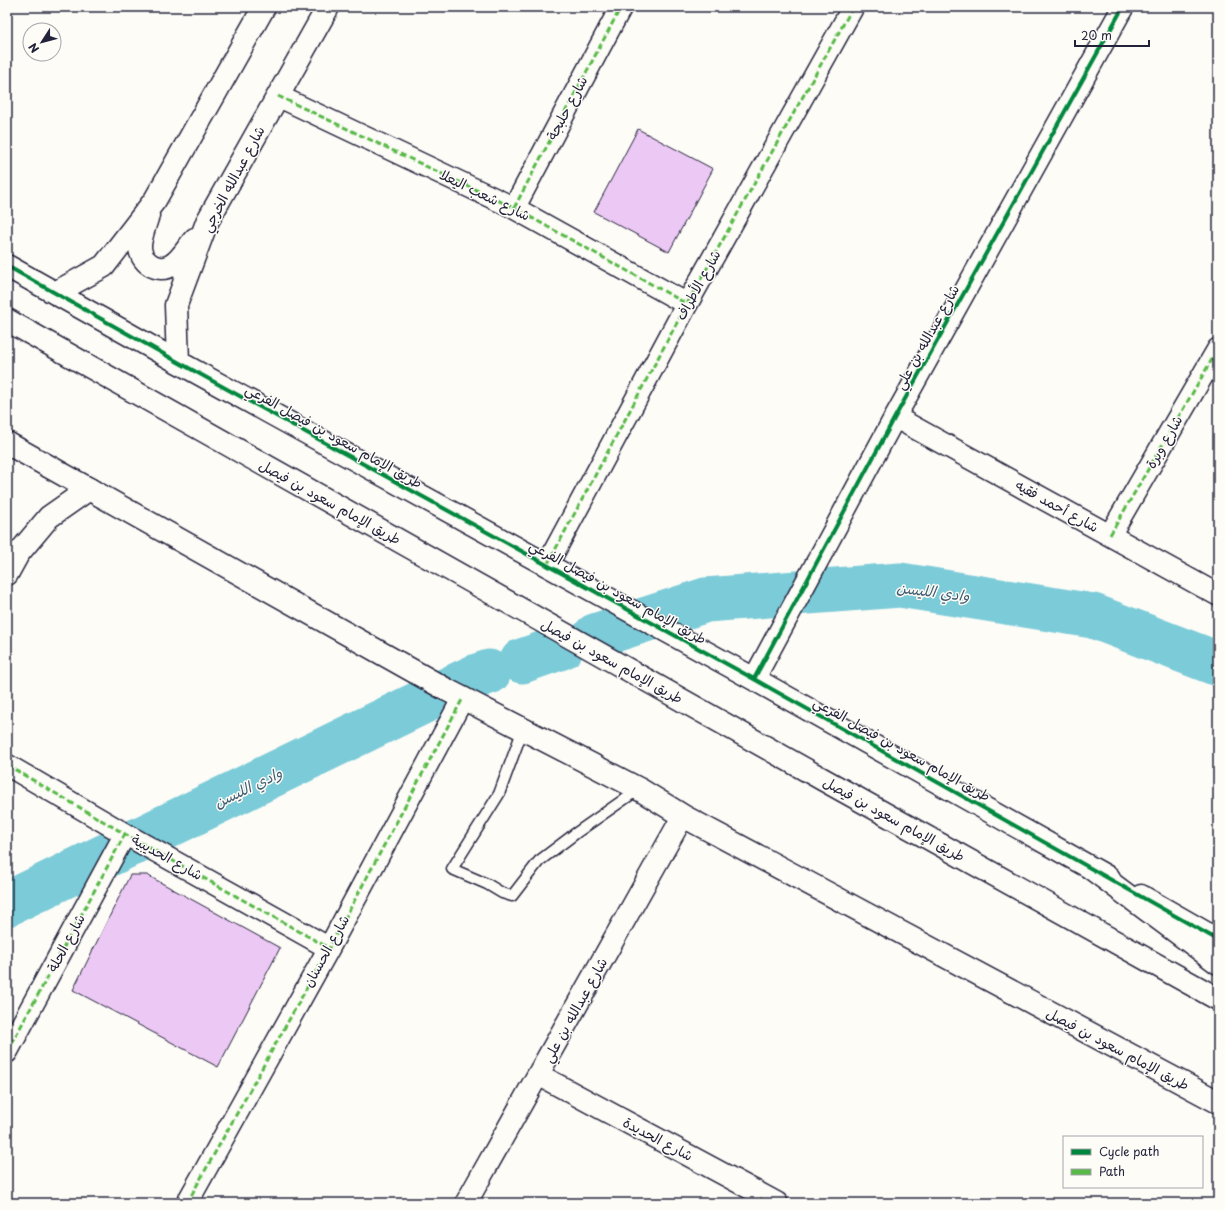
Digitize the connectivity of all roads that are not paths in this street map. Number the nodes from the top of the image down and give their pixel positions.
1 (264, 7) edge
2 (328, 7) edge
3 (621, 7) edge
4 (853, 7) edge
5 (1123, 7) edge
6 (278, 96) junction
7 (155, 200) junction
8 (514, 208) junction
9 (207, 222) junction
10 (7, 266) edge
11 (55, 294) junction
12 (687, 304) junction
13 (7, 320) edge
14 (1218, 349) edge
15 (178, 362) junction
16 (896, 417) junction
17 (7, 443) edge
18 (90, 489) junction
19 (1110, 535) junction
20 (547, 565) junction
21 (7, 574) edge
22 (1218, 595) edge
23 (754, 679) junction
24 (463, 698) junction
25 (523, 729) junction
26 (7, 765) edge
27 (640, 789) junction
28 (683, 816) junction
29 (125, 834) junction
30 (1092, 869) junction
31 (1218, 940) edge
32 (329, 948) junction
33 (1218, 963) edge
34 (1218, 999) edge
35 (7, 1052) edge
36 (539, 1075) junction
37 (1218, 1102) edge
38 (766, 1201) edge
39 (187, 1203) edge
40 (466, 1203) edge

1 - 7 main road
2 - 6 main road, شارع عبدالله الخرجي
3 - 8 street, شارع حلبجة
4 - 12 street, شارع الأطراف
5 - 16 street, شارع عبدالله بن علي
6 - 8 street, شارع شعب اليعلا
6 - 9 main road, شارع عبدالله الخرجي
7 - 9 main road
7 - 11 main road
8 - 12 street, شارع شعب اليعلا
9 - 15 main road, شارع عبدالله الخرجي
10 - 11 main road, طريق الإمام سعود بن فيصل الفرعي
11 - 15 main road, طريق الإمام سعود بن فيصل الفرعي
12 - 20 street, شارع الأطراف
13 - 34 main road, طريق الإمام سعود بن فيصل
14 - 19 street, شارع وبرة
15 - 20 main road, طريق الإمام سعود بن فيصل الفرعي
16 - 19 street, شارع أحمد فقيه
16 - 23 street, شارع عبدالله بن علي
17 - 18 main road, طريق الإمام سعود بن فيصل
18 - 21 main road
18 - 24 main road, طريق الإمام سعود بن فيصل
19 - 22 street, شارع أحمد فقيه
20 - 23 main road, طريق الإمام سعود بن فيصل الفرعي
23 - 30 main road, طريق الإمام سعود بن فيصل الفرعي
24 - 25 main road, طريق الإمام سعود بن فيصل
24 - 32 street, شارع الحسنان
25 - 27 main road, طريق الإمام سعود بن فيصل
25 - 27 lane
26 - 29 street, شارع الحديبية
27 - 28 main road, طريق الإمام سعود بن فيصل
28 - 36 street, شارع عبدالله بن علي
28 - 37 main road, طريق الإمام سعود بن فيصل
29 - 32 street, شارع الحديبية
29 - 35 street, شارع الحلة
30 - 31 main road, طريق الإمام سعود بن فيصل الفرعي
30 - 33 main road
32 - 39 street, شارع الحسنان
36 - 38 street, شارع الحديدة
36 - 40 street, شارع عبدالله بن علي

